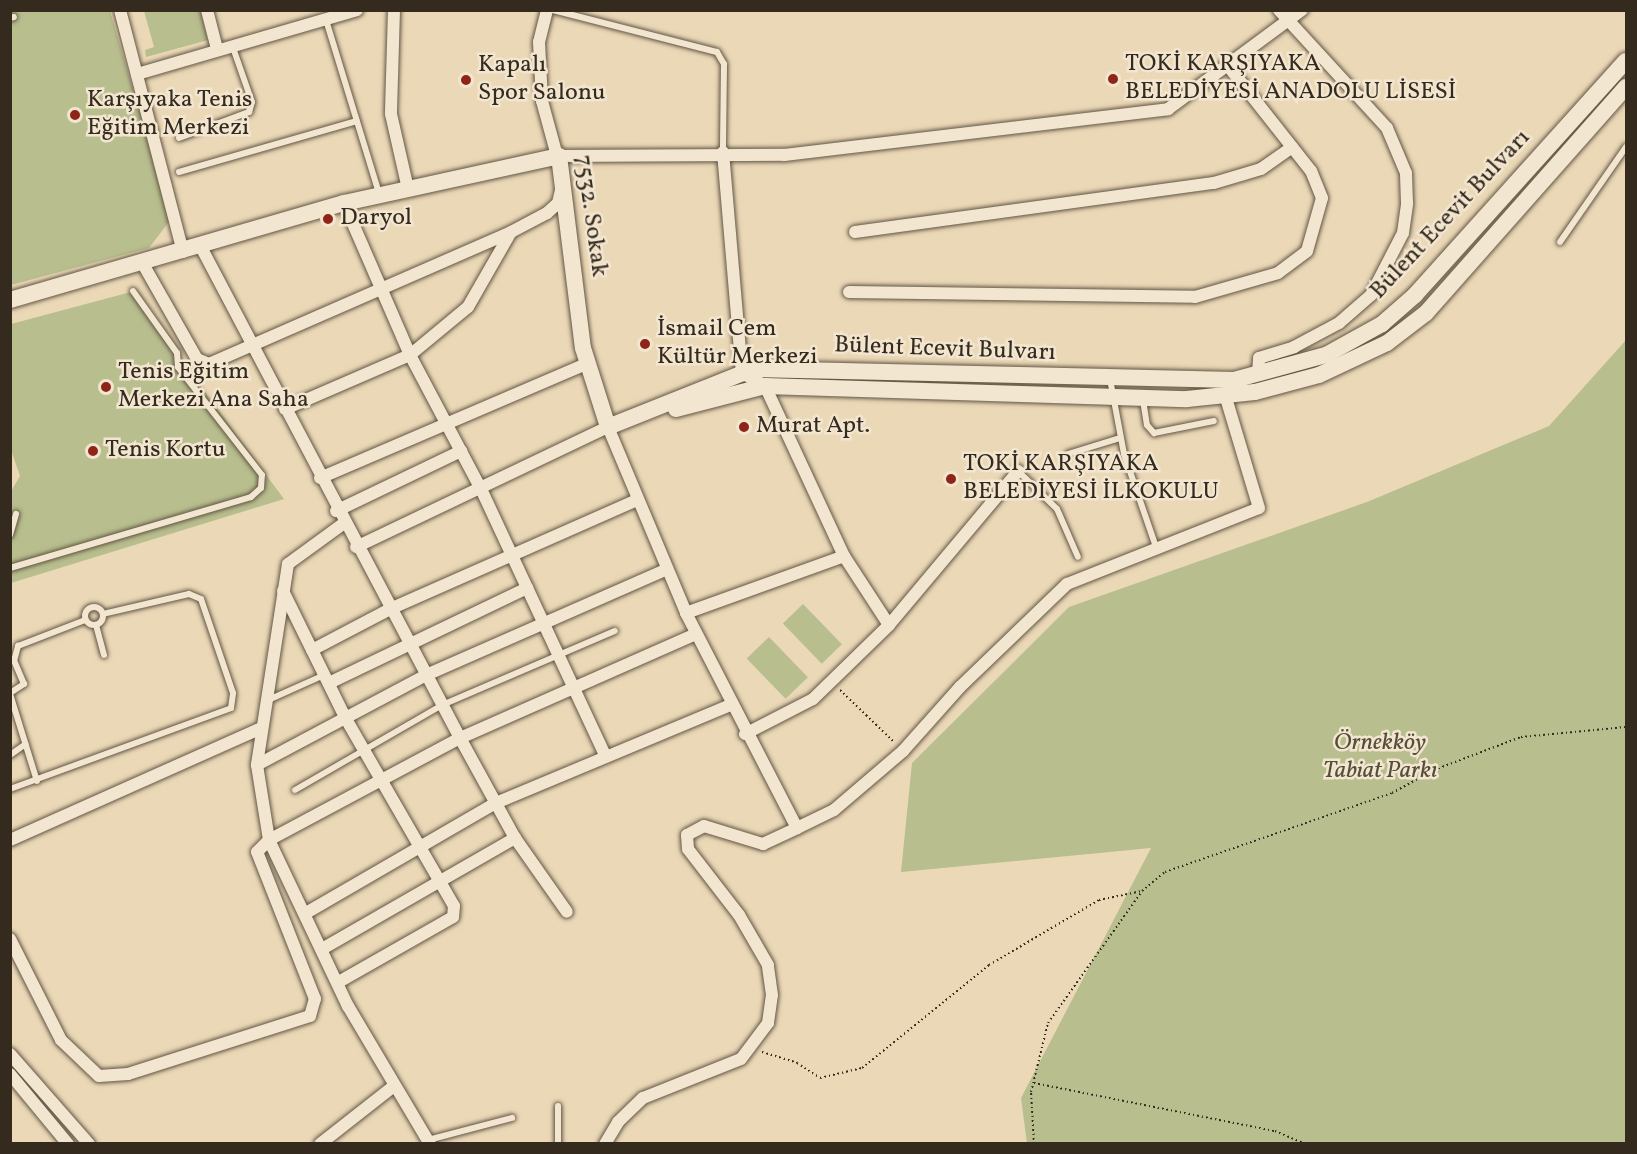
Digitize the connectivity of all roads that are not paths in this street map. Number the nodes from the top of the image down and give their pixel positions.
1 (120, 10) edge
2 (207, 10) edge
3 (357, 10) edge
4 (394, 10) edge
5 (547, 10) edge
6 (553, 10) edge
7 (1279, 10) edge
8 (1302, 10) edge
9 (326, 19) junction
10 (1289, 22) junction
11 (232, 45) junction
12 (217, 49) junction
13 (1626, 61) edge
14 (1228, 66) junction
15 (137, 74) junction
16 (1626, 87) edge
17 (357, 121) junction
18 (179, 138) dead end
19 (1292, 147) junction
20 (1626, 147) edge
21 (723, 152) junction
22 (559, 156) junction
23 (179, 172) dead end
24 (408, 189) junction
25 (380, 195) junction
26 (344, 202) junction
27 (511, 232) junction
28 (855, 232) dead end
29 (1560, 242) dead end
30 (201, 247) junction
31 (183, 252) junction
32 (144, 264) junction
33 (383, 287) junction
34 (133, 291) dead end
35 (849, 292) dead end
36 (10, 300) edge
37 (250, 348) junction
38 (410, 355) junction
39 (588, 363) junction
40 (742, 373) junction
41 (1258, 374) junction
42 (1110, 379) junction
43 (765, 386) junction
44 (1225, 396) junction
45 (1111, 397) junction
46 (1143, 398) junction
47 (285, 409) junction
48 (1214, 421) dead end
49 (445, 422) junction
50 (608, 427) junction
51 (1120, 438) junction
52 (460, 452) junction
53 (1068, 454) dead end
54 (1018, 471) joint
55 (320, 478) junction
56 (481, 489) junction
57 (637, 500) junction
58 (336, 511) junction
59 (16, 514) dead end
60 (343, 524) junction
61 (10, 535) edge
62 (356, 547) junction
63 (1157, 550) junction
64 (511, 554) junction
65 (844, 556) junction
66 (1078, 557) dead end
67 (10, 568) edge
68 (667, 568) junction
69 (527, 588) junction
70 (284, 591) junction
71 (390, 609) junction
72 (686, 613) junction
73 (103, 614) junction
74 (85, 620) junction
75 (543, 621) junction
76 (96, 625) junction
77 (889, 626) junction
78 (615, 631) dead end
79 (696, 634) junction
80 (408, 642) junction
81 (312, 650) junction
82 (559, 654) junction
83 (104, 656) dead end
84 (12, 661) edge
85 (426, 675) junction
86 (327, 679) junction
87 (574, 688) junction
88 (10, 694) edge
89 (264, 701) junction
90 (442, 705) junction
91 (730, 705) junction
92 (346, 719) junction
93 (259, 729) junction
94 (745, 734) junction
95 (460, 738) junction
96 (26, 744) junction
97 (364, 748) junction
98 (604, 753) junction
99 (10, 755) edge
100 (257, 765) junction
101 (383, 780) junction
102 (37, 781) junction
103 (10, 789) edge
104 (295, 790) dead end
105 (496, 803) junction
106 (797, 828) junction
107 (515, 838) junction
108 (10, 840) edge
109 (269, 840) junction
110 (423, 848) junction
111 (443, 880) junction
112 (567, 912) dead end
113 (306, 913) junction
114 (10, 939) edge
115 (321, 950) junction
116 (336, 983) junction
117 (10, 1054) edge
118 (10, 1074) edge
119 (394, 1086) junction
120 (558, 1106) dead end
121 (512, 1118) dead end
122 (429, 1142) edge
123 (68, 1143) edge
124 (89, 1143) edge
125 (320, 1143) edge
126 (558, 1143) edge
127 (605, 1143) edge

1 - 15 street
2 - 12 street
3 - 9 street
4 - 24 street
5 - 22 street, 7532. Sokak
6 - 21 lane
7 - 10 street
8 - 10 street
9 - 11 street
9 - 17 lane
10 - 14 street
10 - 41 street
11 - 12 street
11 - 18 lane
12 - 15 street
13 - 41 street, Bülent Ecevit Bulvarı
14 - 19 street
14 - 21 street
15 - 31 street
16 - 44 street, Bülent Ecevit Bulvarı
17 - 23 lane
17 - 25 lane
19 - 28 street
19 - 35 street
20 - 29 lane
21 - 22 street
21 - 40 street
22 - 24 street
22 - 27 street
22 - 39 street, 7532. Sokak
24 - 25 street
25 - 26 street
26 - 30 street
26 - 33 street
27 - 33 street
27 - 38 street
30 - 31 street
30 - 37 street
31 - 32 street
32 - 36 street
32 - 37 street
33 - 37 street
33 - 38 street
34 - 67 lane
37 - 47 street
38 - 47 street
38 - 49 street
39 - 49 street
39 - 50 street, 7532. Sokak
40 - 42 street, Bülent Ecevit Bulvarı
40 - 43 street
40 - 50 street, Bülent Ecevit Bulvarı
41 - 42 street, Bülent Ecevit Bulvarı
42 - 45 lane
43 - 45 street, Bülent Ecevit Bulvarı
43 - 50 street, Bülent Ecevit Bulvarı
43 - 65 street
44 - 46 street, Bülent Ecevit Bulvarı
44 - 63 street
45 - 46 street, Bülent Ecevit Bulvarı
45 - 51 lane
46 - 48 lane
47 - 55 street
49 - 52 street
49 - 55 street
50 - 56 street
50 - 57 street
51 - 53 lane
51 - 63 lane
52 - 56 street
52 - 58 street
54 - 66 lane
54 - 77 street
55 - 58 street
56 - 62 street
56 - 64 street
57 - 64 street
57 - 68 street
58 - 60 street
59 - 61 lane
60 - 62 street
60 - 70 street
62 - 71 street
63 - 106 street
64 - 69 street
64 - 71 street
65 - 72 street
65 - 77 street
68 - 72 street
68 - 75 street
69 - 75 street
69 - 80 street
70 - 81 street
70 - 89 street
71 - 80 street
71 - 81 street
72 - 79 street
73 - 74 lane
73 - 76 lane
73 - 102 lane
74 - 76 lane
74 - 84 lane
75 - 82 street
75 - 85 street
76 - 83 lane
77 - 94 street
78 - 82 lane
79 - 87 street
79 - 91 street
80 - 85 street
80 - 86 street
81 - 86 street
82 - 87 street
82 - 90 lane
84 - 88 lane
85 - 90 street
85 - 92 street
86 - 89 lane
86 - 92 street
87 - 95 street
87 - 98 street
88 - 96 lane
89 - 93 street
90 - 95 street
90 - 97 lane
91 - 94 street
91 - 98 street
92 - 97 street
92 - 100 street
93 - 100 street
93 - 108 street
94 - 106 street
95 - 101 street
95 - 105 street
96 - 99 lane
96 - 102 lane
97 - 101 street
97 - 104 lane
98 - 105 street
100 - 109 street
101 - 109 street
101 - 110 street
102 - 103 lane
105 - 107 street
105 - 110 street
106 - 127 street
107 - 111 street
107 - 112 street
109 - 113 street
109 - 114 street
110 - 111 street
110 - 113 street
111 - 115 street
111 - 116 street
113 - 115 street
115 - 116 street
116 - 119 street
117 - 124 street
118 - 123 street
119 - 122 street
119 - 125 street
120 - 126 lane
121 - 122 lane

